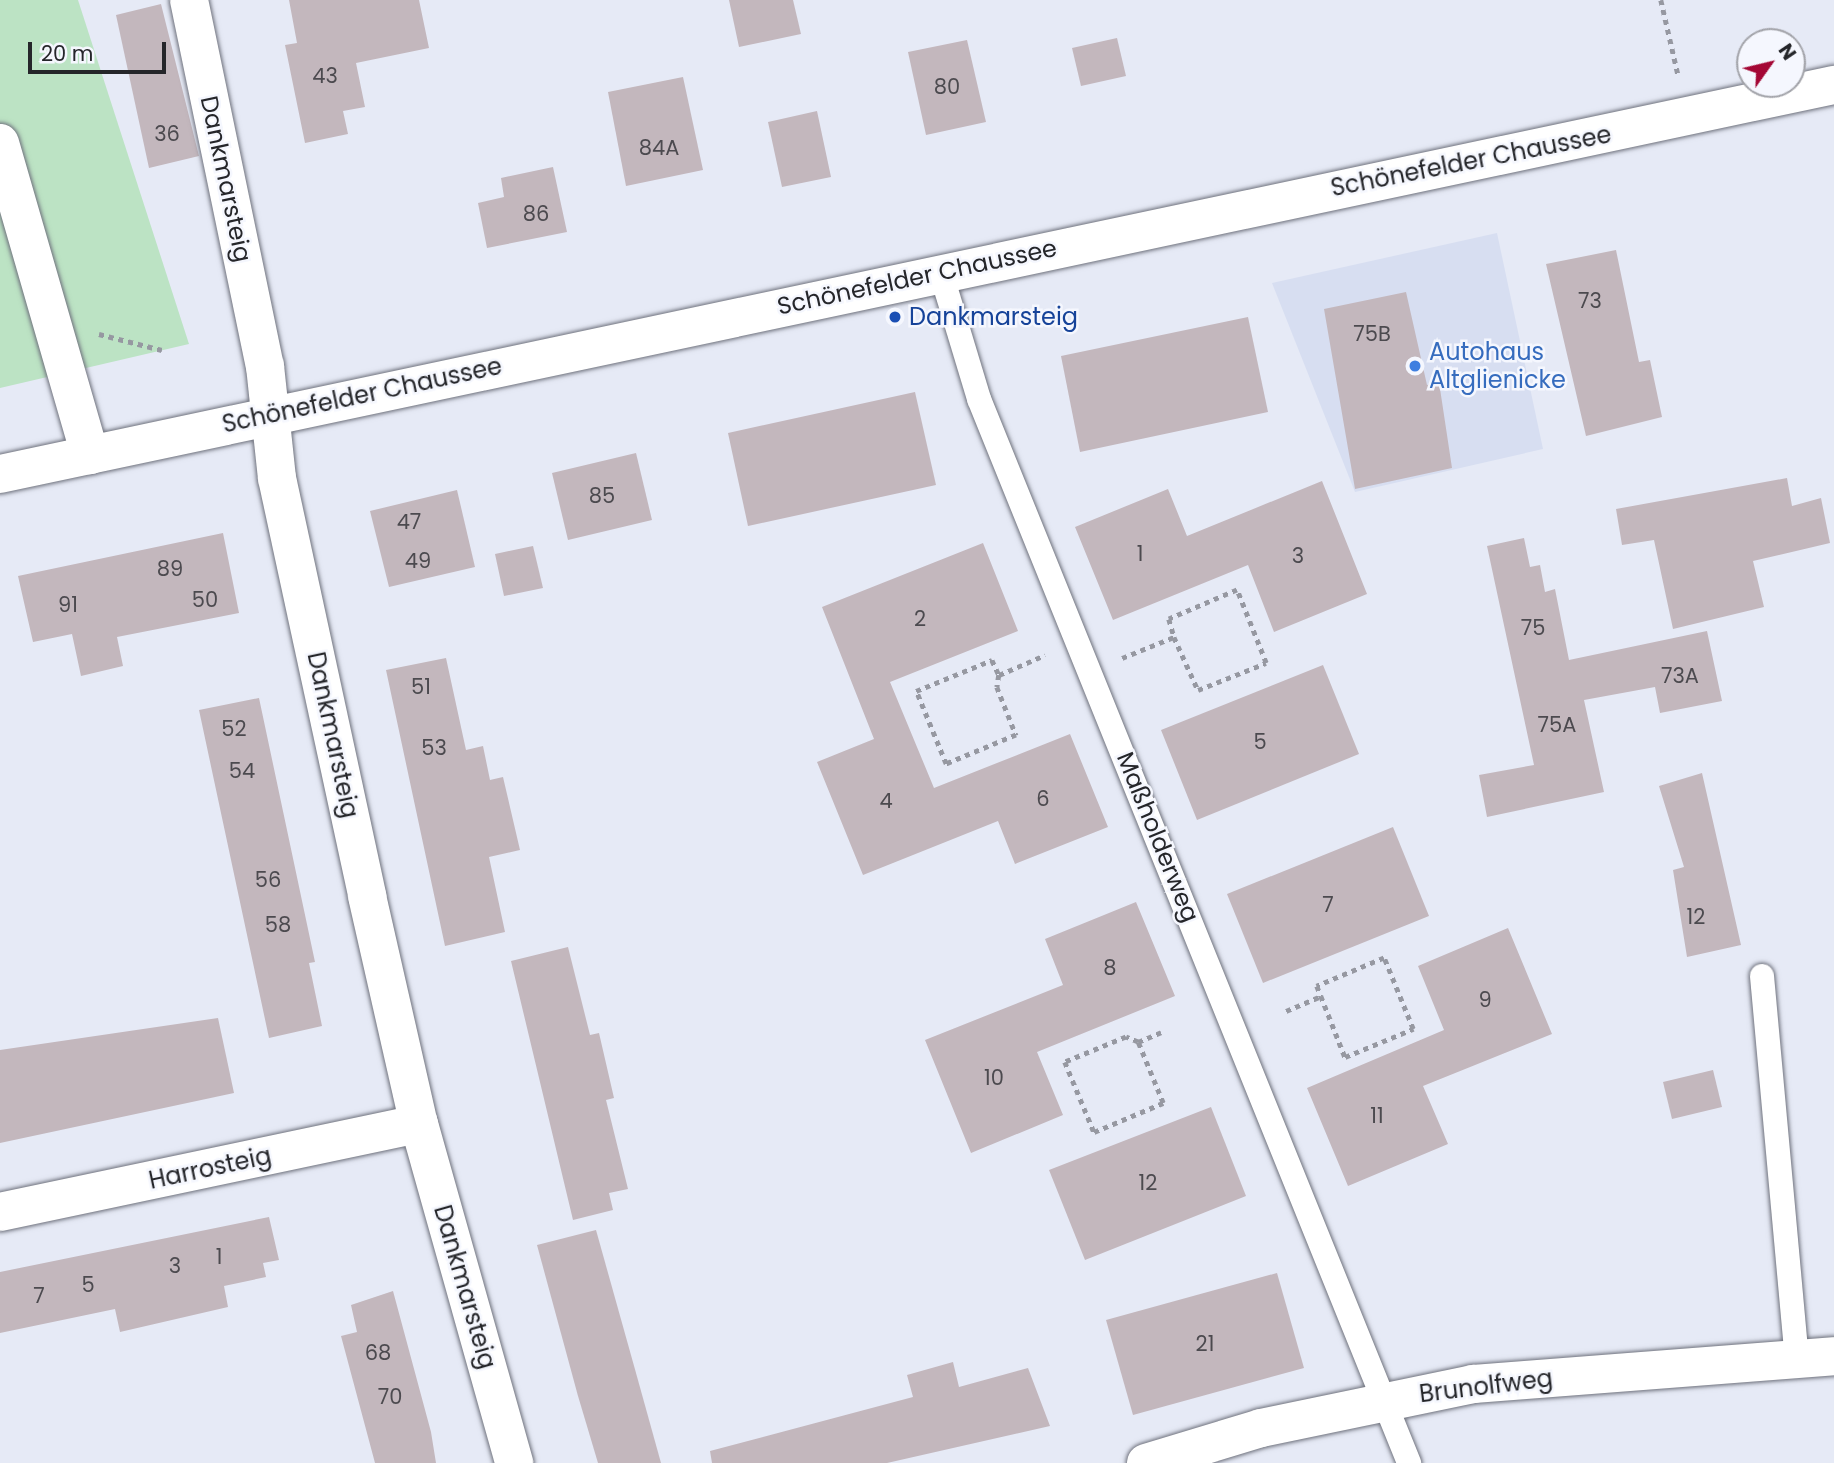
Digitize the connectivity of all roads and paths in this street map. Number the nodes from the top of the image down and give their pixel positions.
1 (188, 0) edge
2 (1661, 0) edge
3 (1834, 85) edge
4 (1689, 118) junction
5 (0, 143) edge
6 (941, 273) junction
7 (266, 415) junction
8 (90, 455) junction
9 (0, 474) edge
10 (1174, 637) junction
11 (1078, 642) junction
12 (1090, 671) junction
13 (999, 675) junction
14 (1762, 975) dead end
15 (1321, 996) junction
16 (1286, 1011) dead end
17 (1161, 1032) dead end
18 (1138, 1042) junction
19 (419, 1124) junction
20 (0, 1212) edge
21 (1816, 1357) edge
22 (1383, 1400) junction
23 (514, 1463) edge
24 (1146, 1463) edge
25 (1409, 1463) edge

1 - 7 street, Dankmarsteig
2 - 4 path
3 - 4 street, Schönefelder Chaussee
4 - 6 street, Schönefelder Chaussee
5 - 8 street
6 - 7 street, Schönefelder Chaussee
6 - 11 lane, Maßholderweg
7 - 8 street, Schönefelder Chaussee
7 - 19 street, Dankmarsteig
8 - 9 street, Schönefelder Chaussee
10 - 10 path
10 - 12 path
11 - 12 lane, Maßholderweg
11 - 13 path
12 - 22 lane, Maßholderweg
13 - 13 path
14 - 21 lane
15 - 15 path
15 - 16 path
17 - 18 path
18 - 18 path
19 - 20 street, Harrosteig
19 - 23 street, Dankmarsteig
21 - 22 street, Brunolfweg
22 - 24 street, Brunolfweg
22 - 25 lane, Maßholderweg

